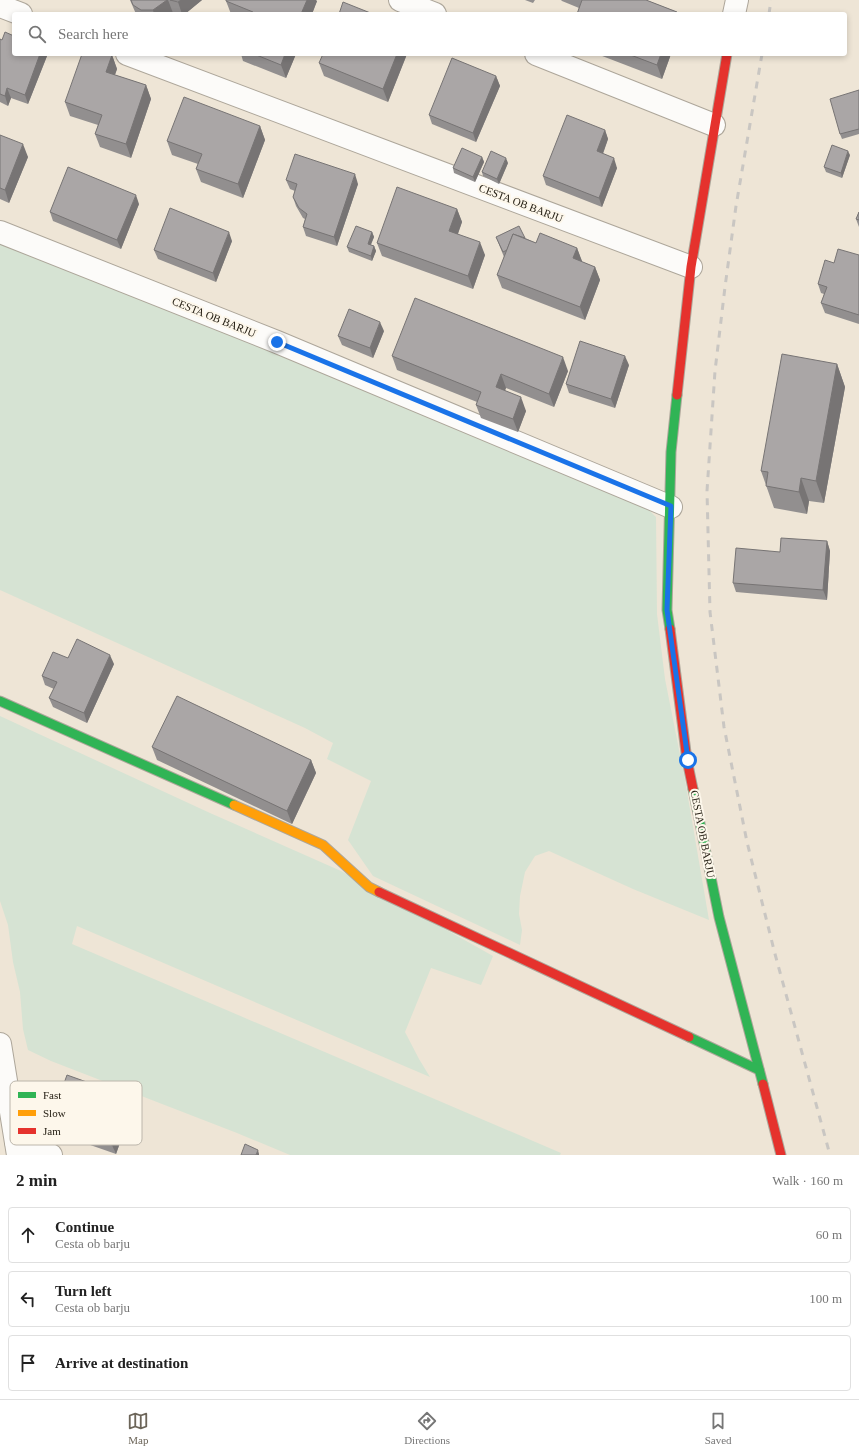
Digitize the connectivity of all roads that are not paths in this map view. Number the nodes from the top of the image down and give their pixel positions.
1 (400, 0) edge
2 (737, 0) edge
3 (0, 6) edge
4 (16, 12) edge
5 (430, 12) edge
6 (734, 12) edge
7 (132, 56) edge
8 (541, 56) edge
9 (727, 56) edge
10 (714, 125) junction
11 (0, 232) edge
12 (691, 267) junction
13 (671, 506) junction
14 (0, 701) edge
15 (0, 1044) edge
16 (759, 1070) junction
17 (10, 1106) edge
18 (17, 1149) edge
19 (51, 1155) edge
20 (781, 1155) edge

1 - 5 street
2 - 6 street
3 - 4 street
7 - 12 street, CESTA OB BARJU
8 - 10 street
9 - 10 street, CESTA OB BARJU
10 - 12 street, CESTA OB BARJU
11 - 13 street, CESTA OB BARJU
12 - 13 street, CESTA OB BARJU
13 - 16 street, CESTA OB BARJU
14 - 16 street
15 - 17 street
16 - 20 street, CESTA OB BARJU
18 - 19 street

